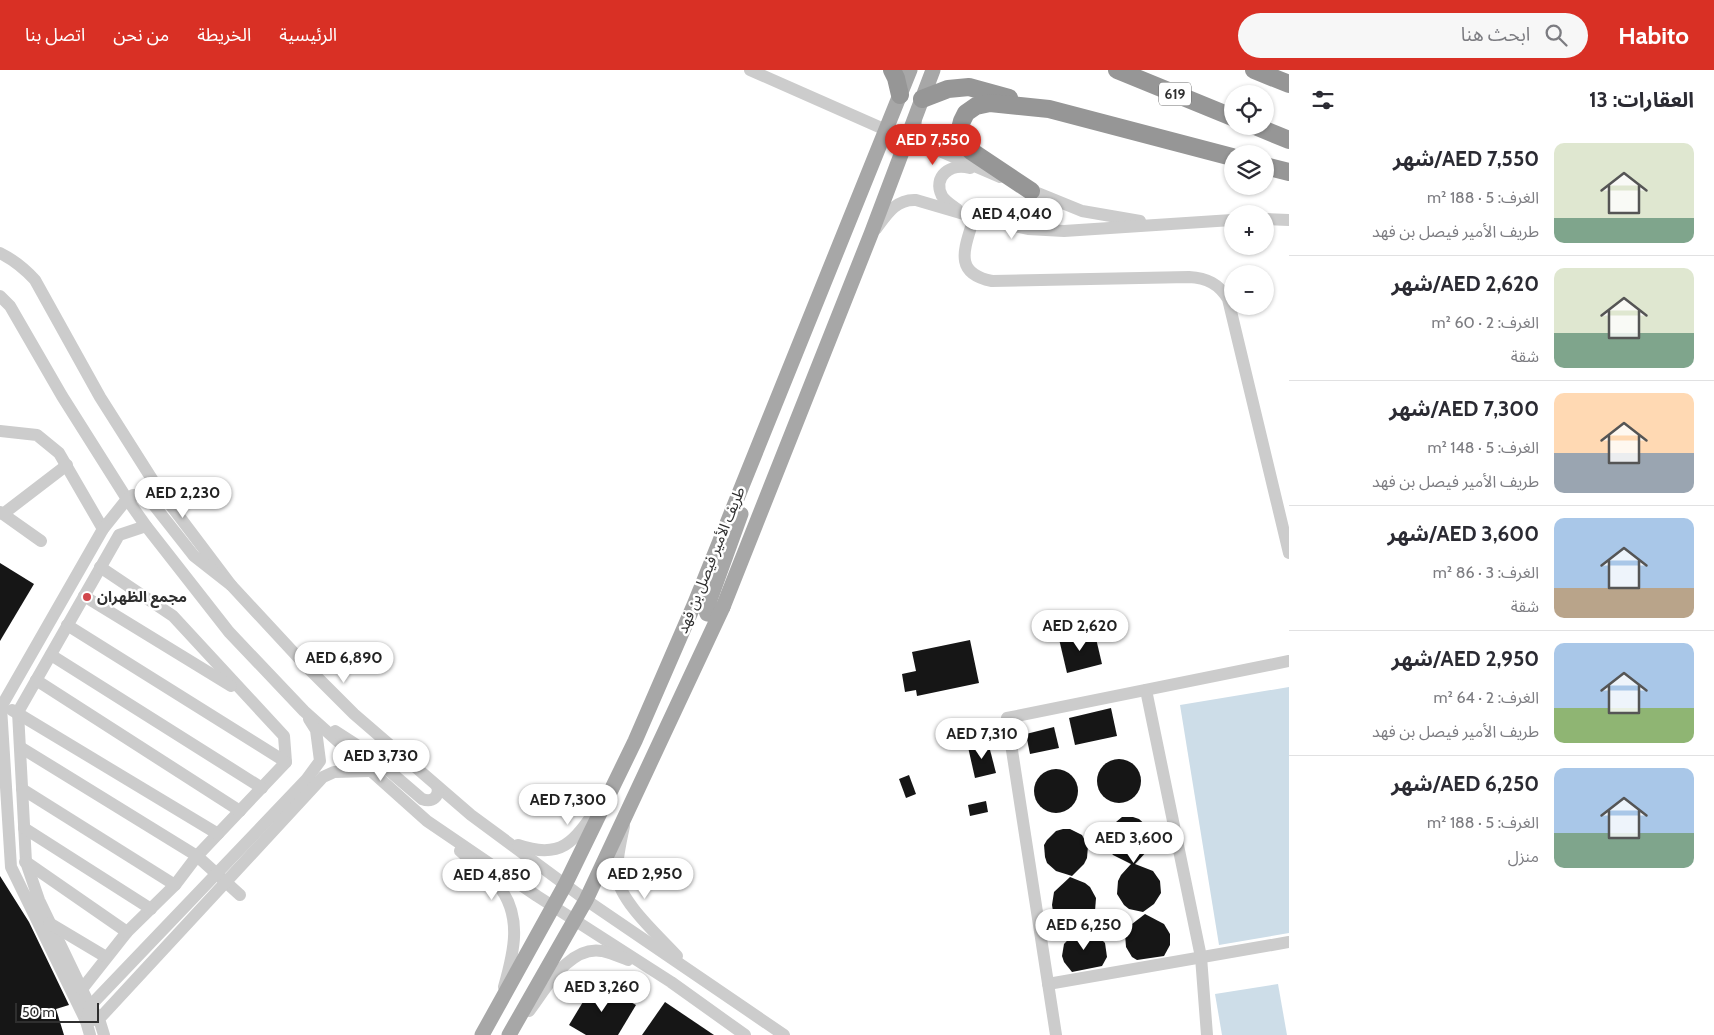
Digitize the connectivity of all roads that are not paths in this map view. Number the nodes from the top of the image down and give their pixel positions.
1 (750, 70) edge
2 (892, 70) edge
3 (910, 70) edge
4 (934, 70) edge
5 (1117, 70) edge
6 (1254, 70) edge
7 (1289, 84) edge
8 (900, 95) junction
9 (922, 99) junction
10 (1049, 109) junction
11 (1224, 114) edge
12 (916, 117) junction
13 (886, 130) junction
14 (1274, 134) edge
15 (1289, 140) edge
16 (1224, 155) edge
17 (1274, 168) edge
18 (1289, 172) edge
19 (992, 174) junction
20 (1031, 191) junction
21 (960, 211) junction
22 (974, 217) junction
23 (1274, 219) edge
24 (1224, 220) edge
25 (1289, 220) edge
26 (1158, 224) junction
27 (871, 234) junction
28 (0, 253) edge
29 (0, 296) edge
30 (764, 428) junction
31 (0, 431) edge
32 (67, 465) junction
33 (127, 499) junction
34 (1, 513) edge
35 (146, 526) junction
36 (103, 528) junction
37 (41, 541) dead end
38 (1289, 553) edge
39 (100, 567) junction
40 (231, 585) junction
41 (84, 596) junction
42 (723, 607) junction
43 (68, 625) junction
44 (51, 655) junction
45 (1289, 661) edge
46 (36, 680) junction
47 (1146, 690) junction
48 (244, 693) junction
49 (1, 706) junction
50 (304, 711) junction
51 (18, 712) junction
52 (20, 747) junction
53 (286, 762) junction
54 (370, 771) junction
55 (615, 782) junction
56 (436, 786) junction
57 (262, 788) junction
58 (22, 789) junction
59 (240, 811) junction
60 (625, 817) junction
61 (427, 821) junction
62 (24, 828) junction
63 (218, 834) junction
64 (505, 841) junction
65 (196, 856) junction
66 (26, 862) junction
67 (11, 867) junction
68 (221, 878) junction
69 (175, 885) junction
70 (565, 885) junction
71 (240, 895) dead end
72 (586, 900) junction
73 (553, 906) junction
74 (151, 909) junction
75 (576, 920) junction
76 (50, 923) junction
77 (128, 932) junction
78 (1289, 942) edge
79 (106, 957) junction
80 (1201, 957) junction
81 (645, 966) junction
82 (693, 973) junction
83 (1048, 984) junction
84 (82, 989) junction
85 (500, 1004) junction
86 (90, 1006) junction
87 (99, 1019) junction
88 (86, 1022) junction
89 (90, 1035) edge
90 (104, 1035) edge
91 (482, 1035) edge
92 (510, 1035) edge
93 (745, 1035) edge
94 (784, 1035) edge
95 (1056, 1035) edge
96 (1207, 1035) edge

1 - 13 street
2 - 8 highway
3 - 8 main road, طريف الأمير فيصل بن فهد
4 - 9 main road, طريف الأمير فيصل بن فهد
5 - 11 highway, 619
6 - 7 highway
8 - 13 main road, طريف الأمير فيصل بن فهد
9 - 10 highway
9 - 12 main road, طريف الأمير فيصل بن فهد
10 - 16 highway
10 - 20 highway
12 - 19 street
12 - 27 main road, طريف الأمير فيصل بن فهد
13 - 30 main road, طريف الأمير فيصل بن فهد
14 - 15 highway
17 - 18 highway
19 - 20 street
19 - 21 street
20 - 26 street
21 - 22 street
21 - 27 street
22 - 26 street
22 - 38 street
23 - 25 street
24 - 26 street
27 - 42 main road, طريف الأمير فيصل بن فهد
28 - 40 street
29 - 33 street
30 - 42 main road
30 - 55 main road, طريف الأمير فيصل بن فهد
31 - 32 street
32 - 34 street
32 - 36 street
33 - 35 street
33 - 36 street
33 - 40 street
34 - 37 street
35 - 39 street
35 - 50 street
36 - 49 street
39 - 41 street
39 - 48 street
40 - 56 street
41 - 43 street
41 - 48 street
42 - 60 main road, طريف الأمير فيصل بن فهد
43 - 44 street
43 - 53 street
44 - 46 street
44 - 57 street
45 - 47 street
46 - 51 street
46 - 59 street
47 - 80 street
47 - 83 street
48 - 53 street
49 - 51 street
49 - 67 street
50 - 54 street
50 - 56 street
50 - 68 street
51 - 52 street
51 - 63 street
52 - 58 street
52 - 65 street
53 - 57 street
54 - 61 street
54 - 68 street
55 - 64 street
55 - 70 main road, طريف الأمير فيصل بن فهد
56 - 64 street
57 - 59 street
58 - 62 street
58 - 69 street
59 - 63 street
60 - 72 main road, طريف الأمير فيصل بن فهد
60 - 82 street
61 - 73 street
61 - 85 street
62 - 66 street
62 - 74 street
63 - 65 street
64 - 70 street
65 - 68 street
65 - 69 street
66 - 67 street
66 - 76 street
66 - 77 street
67 - 88 street
68 - 71 street
68 - 86 street
68 - 87 street
69 - 74 street
70 - 72 street
70 - 73 main road, طريف الأمير فيصل بن فهد
72 - 75 main road, طريف الأمير فيصل بن فهد
72 - 82 street
73 - 75 street
73 - 85 main road, طريف الأمير فيصل بن فهد
74 - 77 street
75 - 81 street
75 - 92 main road, طريف الأمير فيصل بن فهد
76 - 79 street
76 - 84 street
77 - 79 street
78 - 80 street
79 - 84 street
80 - 83 street
80 - 96 street
81 - 92 street
81 - 93 street
82 - 94 street
83 - 95 street
84 - 86 street
85 - 91 main road, طريف الأمير فيصل بن فهد
86 - 87 street
86 - 88 street
87 - 88 street
87 - 90 street
88 - 89 street

